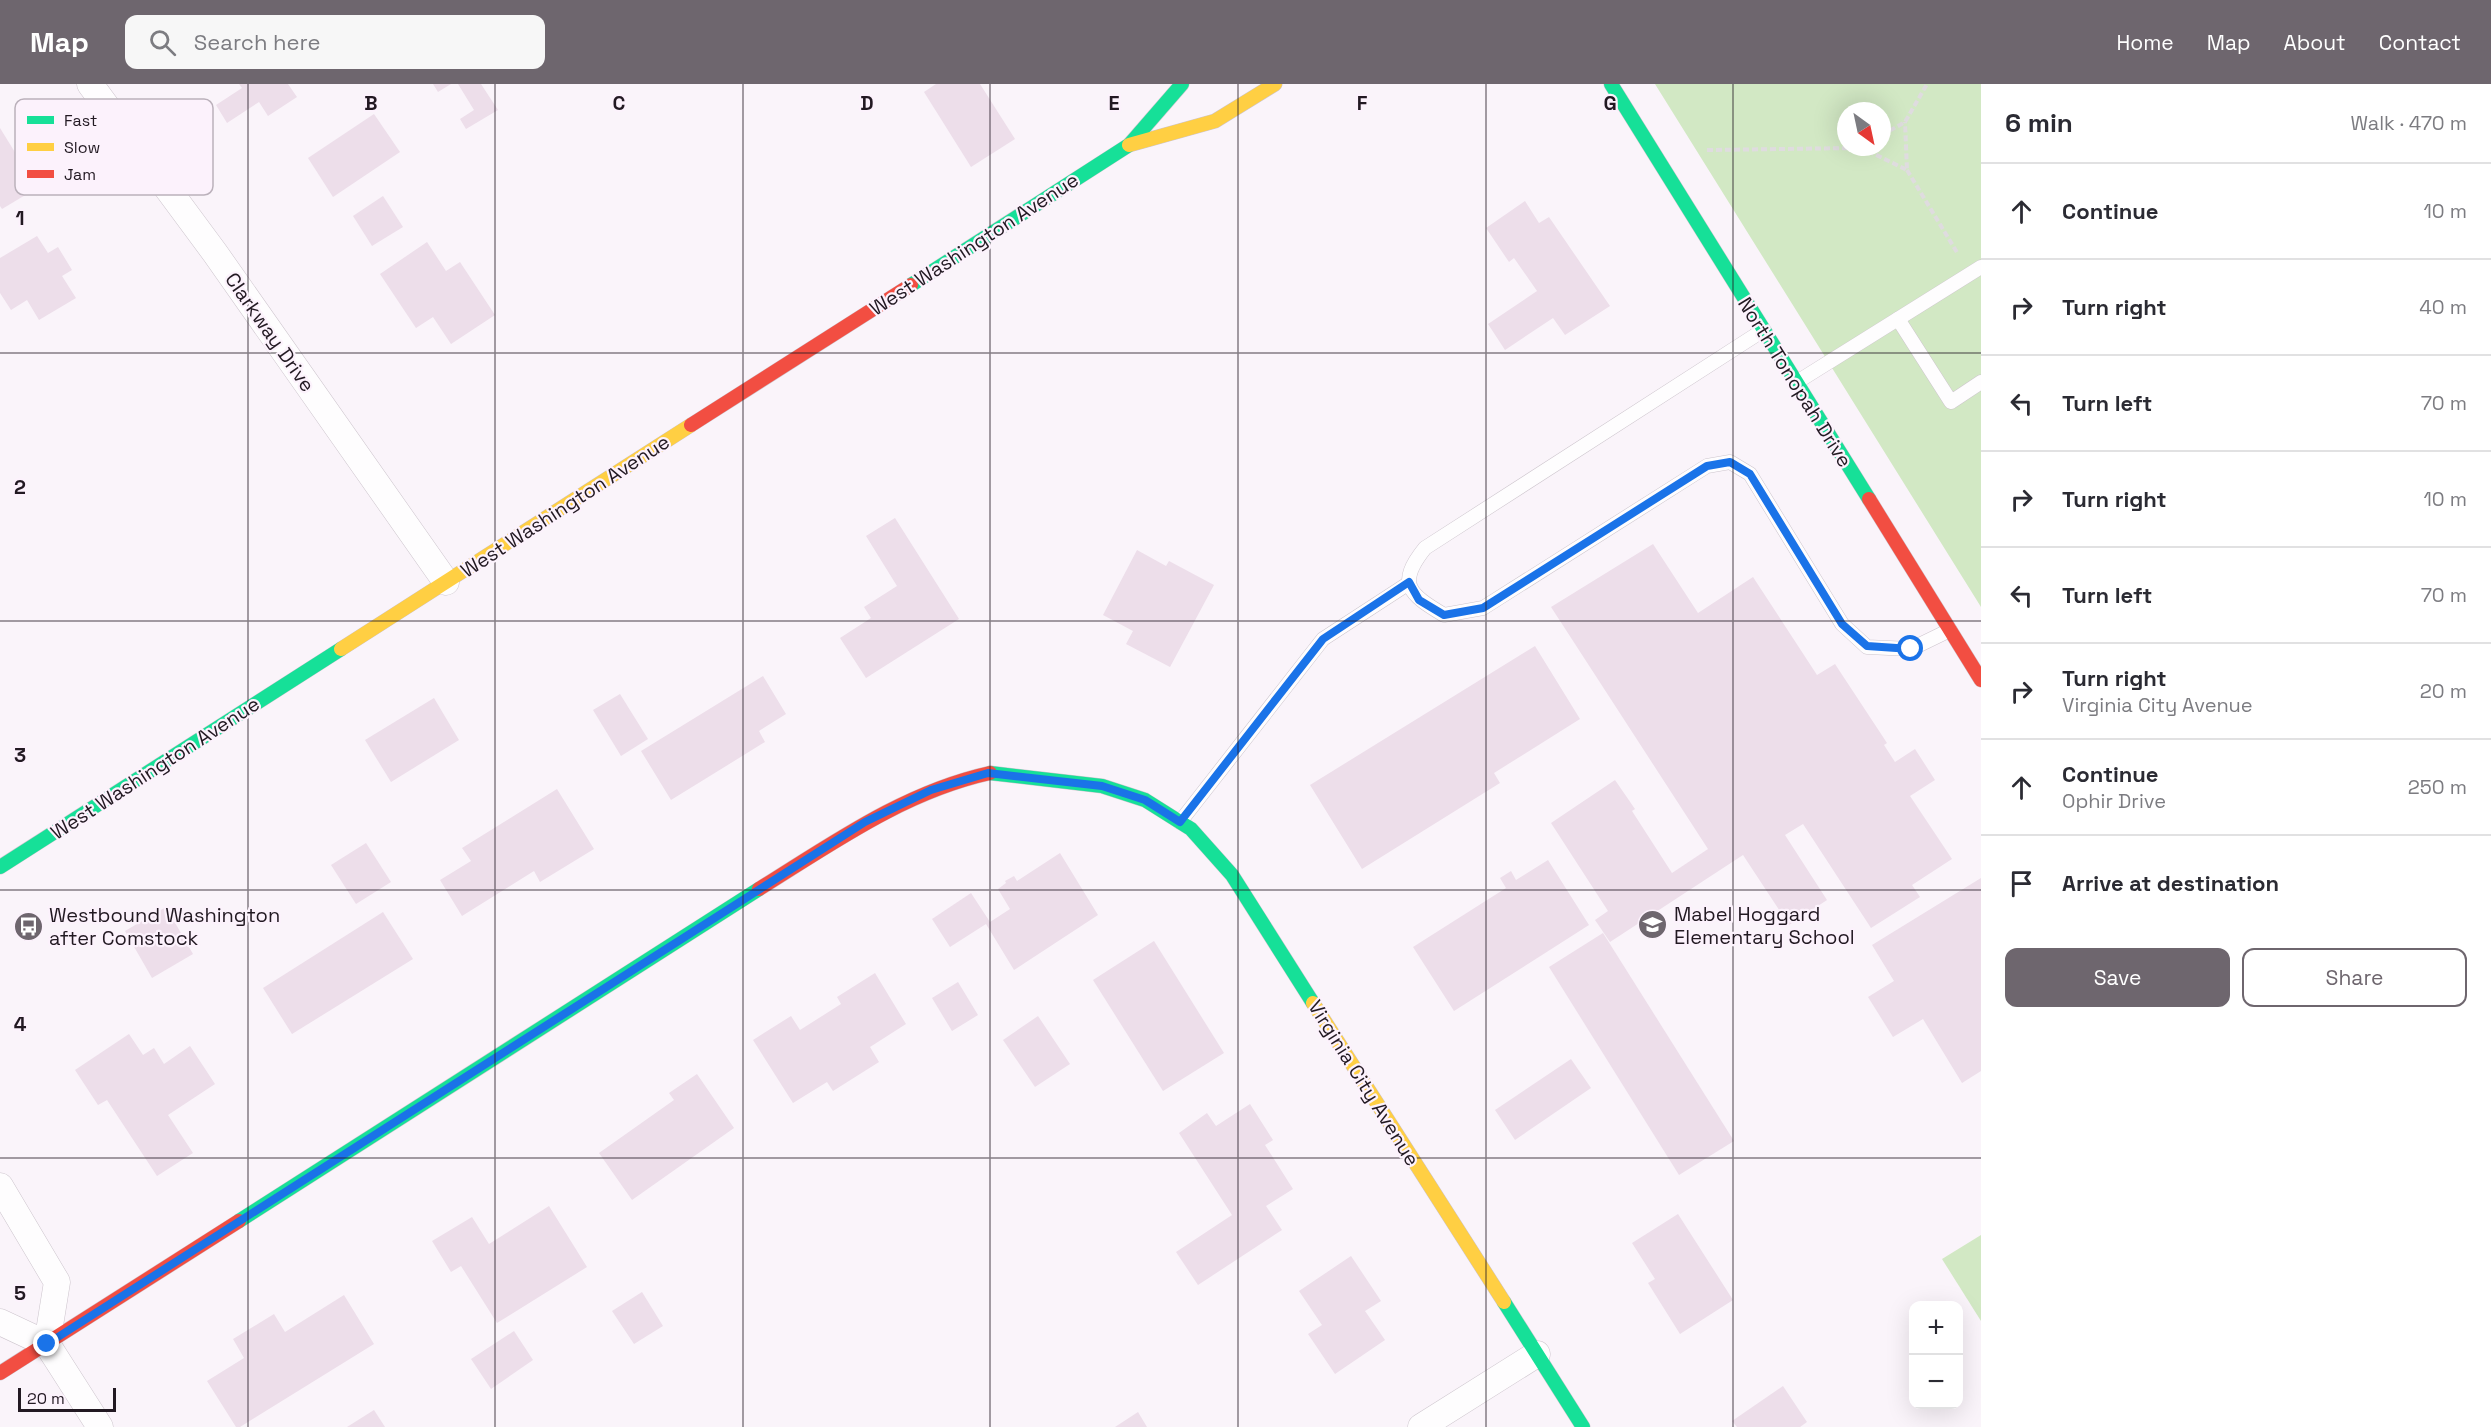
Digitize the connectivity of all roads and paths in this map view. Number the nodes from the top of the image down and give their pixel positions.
1 (90, 84) edge
2 (1182, 84) edge
3 (1275, 84) edge
4 (1611, 84) edge
5 (1927, 84) edge
6 (101, 99) edge
7 (1905, 122) junction
8 (1891, 130) edge
9 (1129, 145) junction
10 (1837, 147) edge
11 (1707, 150) dead end
12 (1878, 156) edge
13 (1907, 170) junction
14 (172, 195) edge
15 (1976, 271) edge
16 (1898, 319) junction
17 (1762, 331) junction
18 (1797, 382) junction
19 (1981, 382) edge
20 (446, 582) junction
21 (1409, 582) junction
22 (1950, 630) junction
23 (1981, 680) edge
24 (1180, 822) junction
25 (0, 867) edge
26 (0, 1186) edge
27 (0, 1322) edge
28 (47, 1344) junction
29 (1537, 1354) junction
30 (0, 1373) edge
31 (100, 1427) edge
32 (1421, 1427) edge
33 (1583, 1427) edge

1 - 6 street, Clarkway Drive
2 - 9 street, West Washington Avenue
3 - 9 street, West Washington Avenue
4 - 17 street, North Tonopah Drive
5 - 7 path
7 - 8 path
7 - 13 path
9 - 20 street, West Washington Avenue
10 - 11 path
12 - 13 path
13 - 15 path
14 - 20 street, Clarkway Drive
15 - 16 lane
16 - 18 lane
16 - 19 lane
17 - 18 street, North Tonopah Drive
17 - 21 lane
18 - 22 street, North Tonopah Drive
20 - 25 street, West Washington Avenue
21 - 22 lane
21 - 24 lane
22 - 23 street, North Tonopah Drive
24 - 28 street, Virginia City Avenue
24 - 29 street, Virginia City Avenue
26 - 28 street
27 - 28 street
28 - 30 street, Virginia City Avenue
28 - 31 street
29 - 32 street
29 - 33 street, Virginia City Avenue

